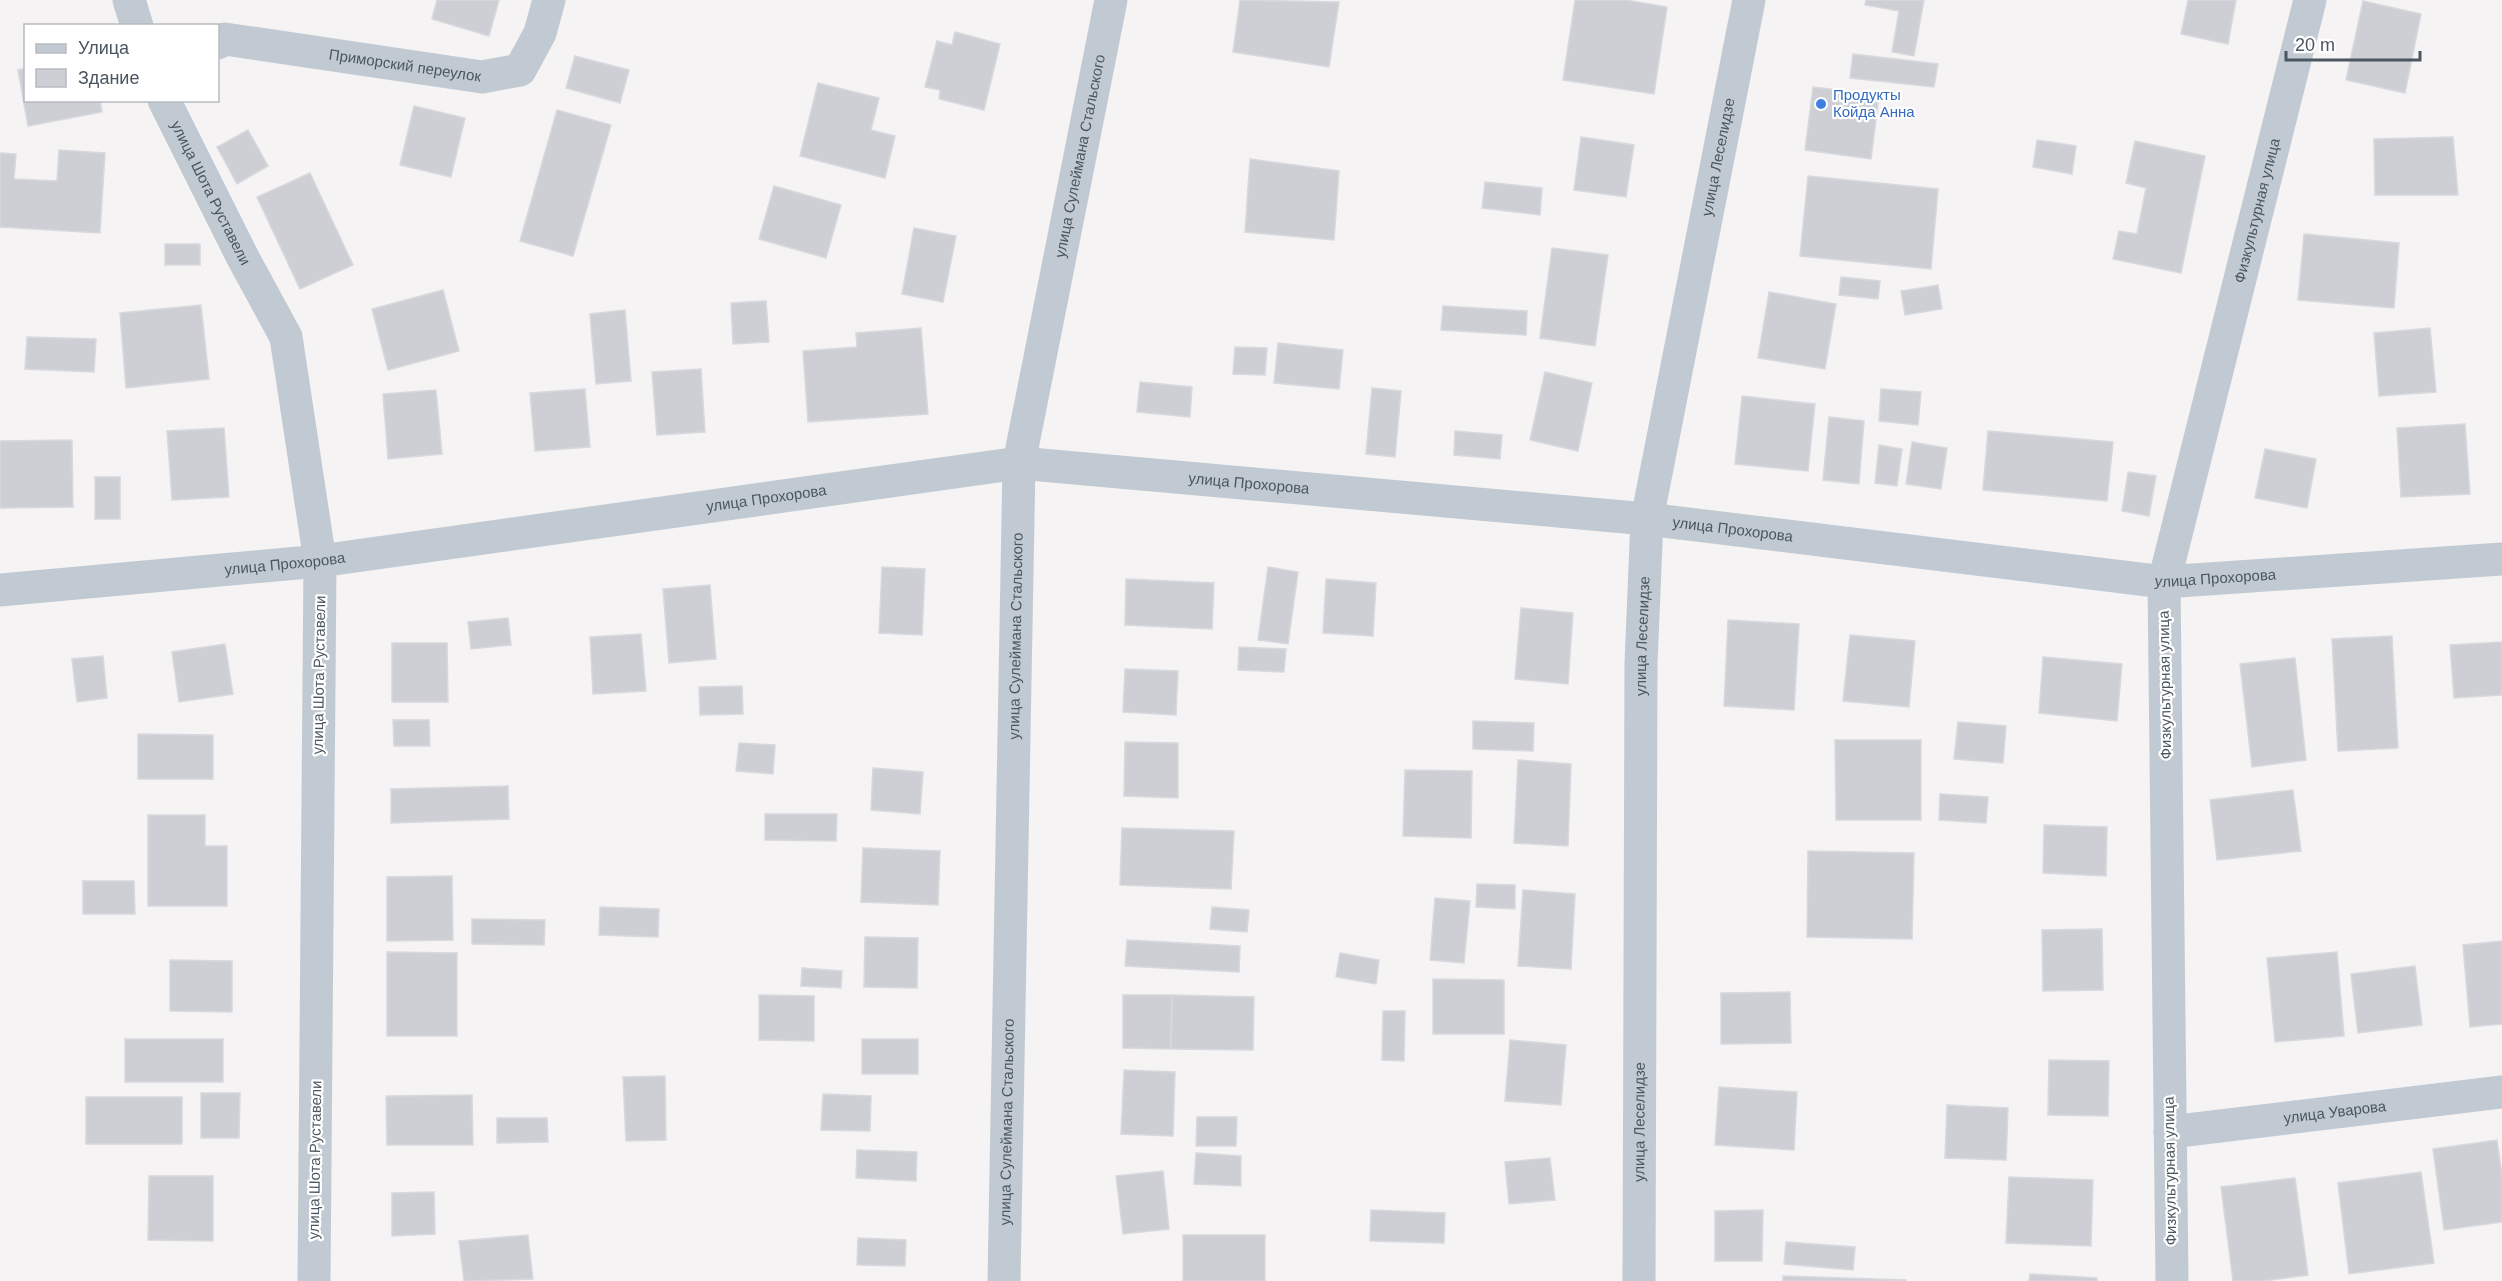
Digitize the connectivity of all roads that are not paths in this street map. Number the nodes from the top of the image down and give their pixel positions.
1 (129, 0) edge
2 (549, 0) edge
3 (1111, 0) edge
4 (1749, 0) edge
5 (2310, 0) edge
6 (136, 24) edge
7 (219, 42) edge
8 (165, 102) edge
9 (1019, 463) junction
10 (1647, 519) junction
11 (2502, 559) edge
12 (320, 561) junction
13 (2164, 582) junction
14 (0, 590) edge
15 (2502, 1092) edge
16 (2170, 1132) junction
17 (314, 1281) edge
18 (1004, 1281) edge
19 (1639, 1281) edge
20 (2172, 1281) edge

1 - 6 street
2 - 7 street, Приморский переулок
3 - 9 street, улица Сулеймана Стальского
4 - 10 street, улица Леселидзе
5 - 13 street, Физкультурная улица
8 - 12 street, улица Шота Руставели
9 - 10 street, улица Прохорова
9 - 12 street, улица Прохорова
9 - 18 street, улица Сулеймана Стальского
10 - 13 street, улица Прохорова
10 - 19 street, улица Леселидзе
11 - 13 street, улица Прохорова
12 - 14 street, улица Прохорова
12 - 17 street, улица Шота Руставели
13 - 16 street, Физкультурная улица
15 - 16 street, улица Уварова
16 - 20 street, Физкультурная улица

